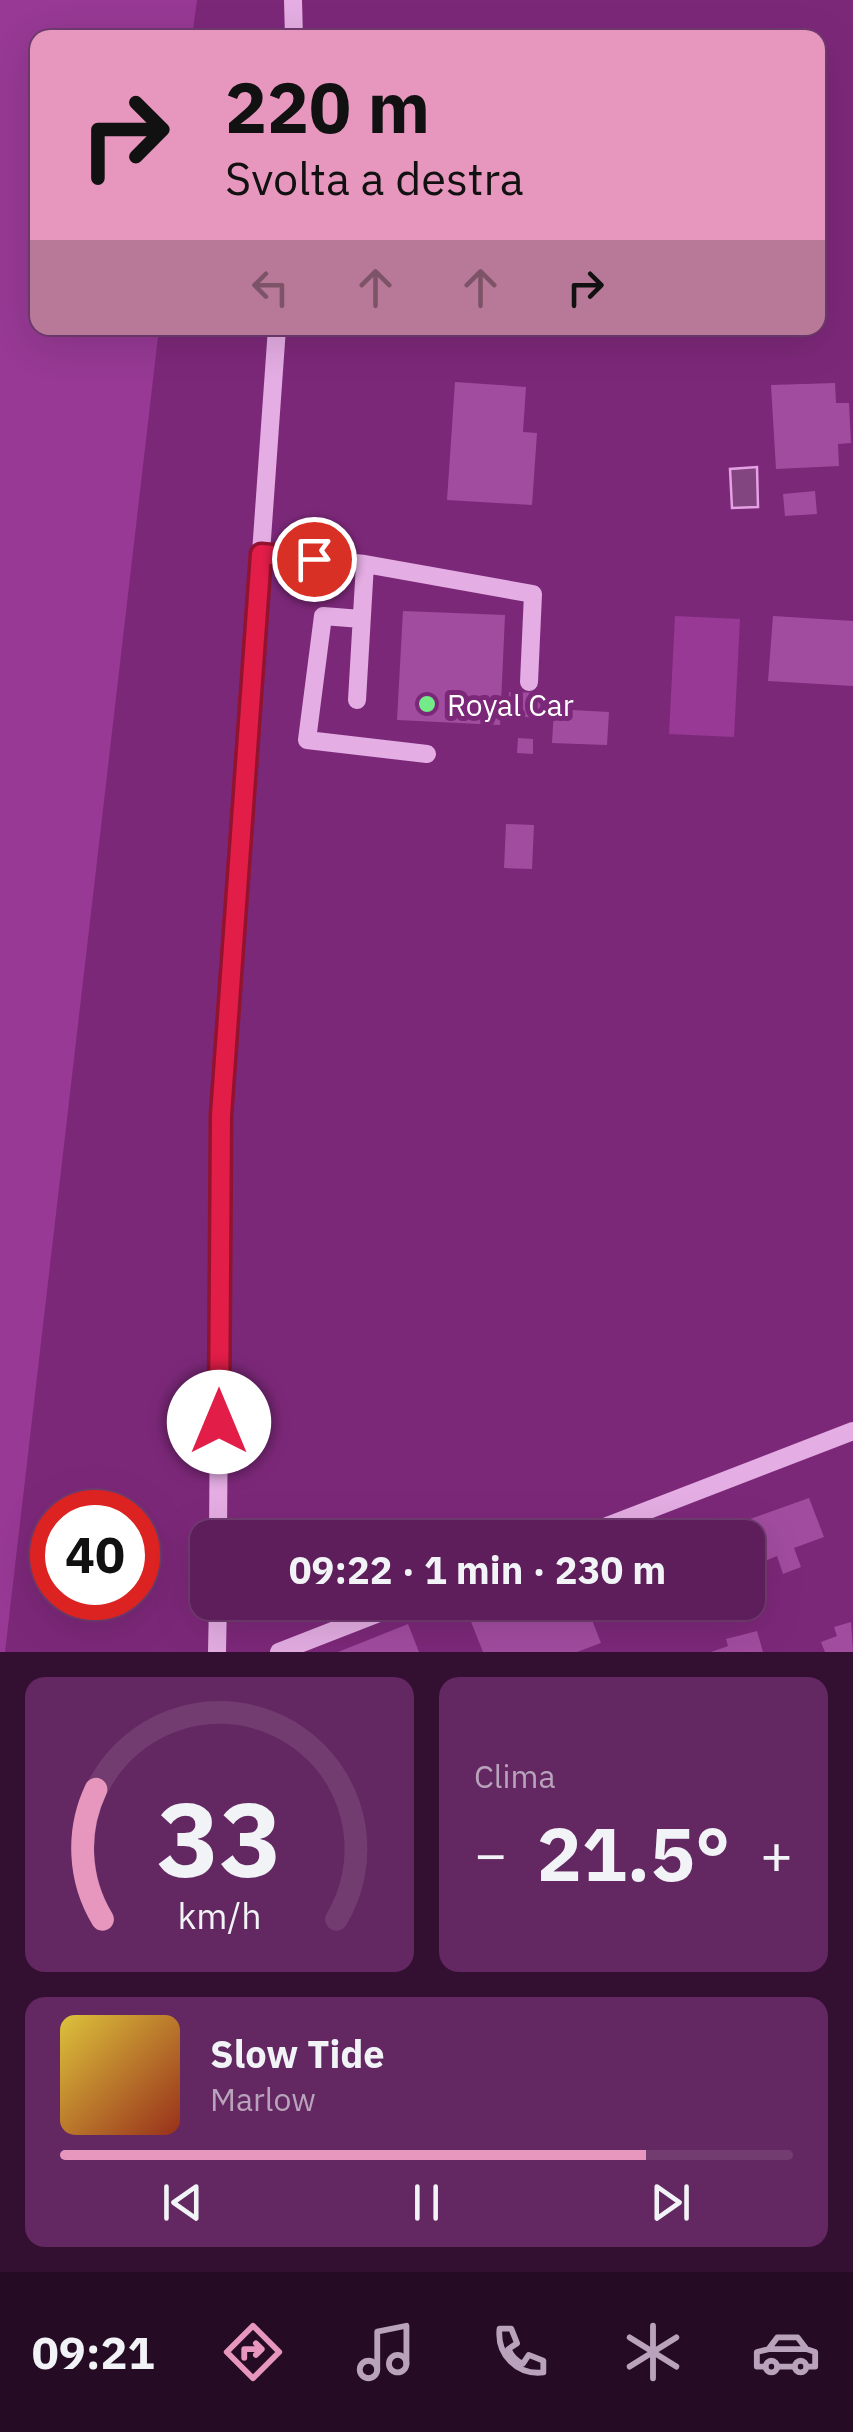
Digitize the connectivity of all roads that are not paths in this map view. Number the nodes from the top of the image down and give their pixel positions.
1 (293, 0) edge
2 (294, 30) edge
3 (277, 335) edge
4 (261, 554) junction
5 (365, 564) junction
6 (360, 619) junction
7 (529, 682) dead end
8 (357, 700) dead end
9 (427, 754) dead end
10 (853, 1431) edge
11 (218, 1520) edge
12 (623, 1520) edge
13 (218, 1620) edge
14 (361, 1620) edge
15 (218, 1652) edge
16 (279, 1652) edge

1 - 2 street
3 - 4 street
4 - 5 street
4 - 11 street
5 - 6 street
5 - 7 street
6 - 8 street
6 - 9 street
10 - 12 street
13 - 15 street
14 - 16 street

